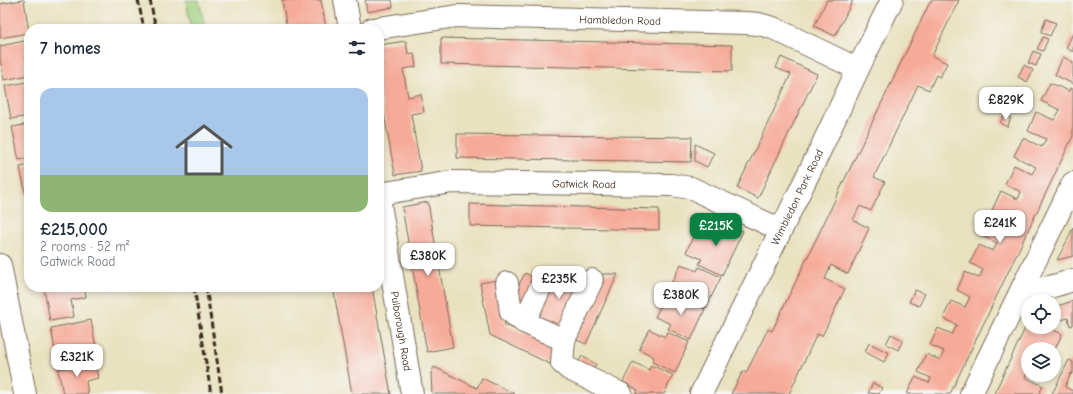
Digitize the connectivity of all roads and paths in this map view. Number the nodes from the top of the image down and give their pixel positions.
1 (345, 0) edge
2 (892, 0) edge
3 (349, 24) edge
4 (384, 27) edge
5 (858, 69) junction
6 (1073, 183) edge
7 (384, 193) edge
8 (384, 228) edge
9 (781, 230) junction
10 (0, 265) edge
11 (544, 280) dead end
12 (592, 280) dead end
13 (1073, 280) edge
14 (507, 283) dead end
15 (1024, 287) junction
16 (524, 322) junction
17 (6, 328) edge
18 (564, 340) junction
19 (25, 394) edge
20 (412, 394) edge
21 (620, 394) edge
22 (701, 394) edge
23 (971, 394) edge

1 - 3 street
2 - 5 street, Wimbledon Park Road
4 - 5 street, Hambledon Road
5 - 9 street, Wimbledon Park Road
6 - 15 street
7 - 9 street, Gatwick Road
8 - 20 street, Pulborough Road
9 - 22 street, Wimbledon Park Road
10 - 17 street
11 - 16 street
12 - 18 street
13 - 15 street
14 - 16 street
15 - 23 street
16 - 18 street
17 - 19 street
18 - 21 street

